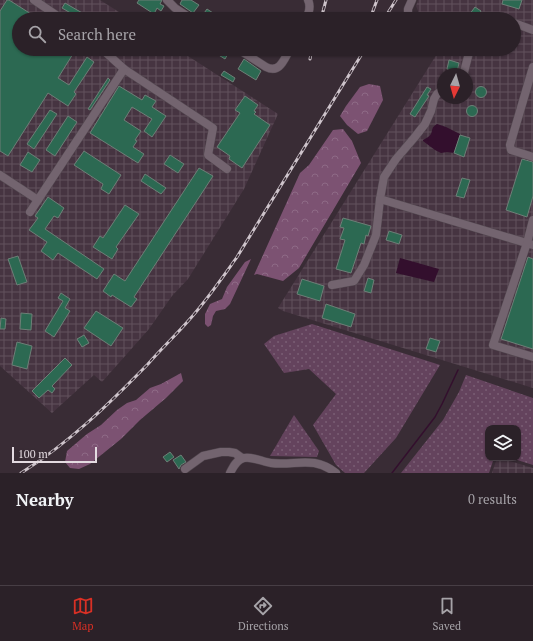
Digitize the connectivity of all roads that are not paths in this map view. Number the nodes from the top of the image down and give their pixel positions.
1 (34, 0) edge
2 (167, 0) edge
3 (308, 0) edge
4 (412, 0) edge
5 (52, 12) edge
6 (182, 12) edge
7 (308, 12) edge
8 (408, 12) edge
9 (521, 26) edge
10 (533, 30) edge
11 (110, 56) edge
12 (249, 56) edge
13 (286, 56) edge
14 (468, 56) edge
15 (533, 67) edge
16 (465, 68) edge
17 (124, 69) junction
18 (437, 94) edge
19 (533, 157) edge
20 (227, 169) dead end
21 (0, 175) edge
22 (380, 199) junction
23 (38, 200) junction
24 (30, 212) dead end
25 (533, 220) edge
26 (530, 244) edge
27 (332, 285) dead end
28 (533, 357) edge
29 (242, 458) junction
30 (185, 469) dead end
31 (230, 473) edge
32 (336, 473) edge

1 - 5 street
2 - 6 street
3 - 7 street
4 - 8 street
9 - 10 street
11 - 17 street
12 - 13 street
14 - 16 street
15 - 19 street
17 - 20 street
17 - 23 street
18 - 22 street
21 - 23 street
22 - 26 street
22 - 27 street
23 - 24 street
25 - 26 street
26 - 28 street
29 - 30 street
29 - 31 street
29 - 32 street

